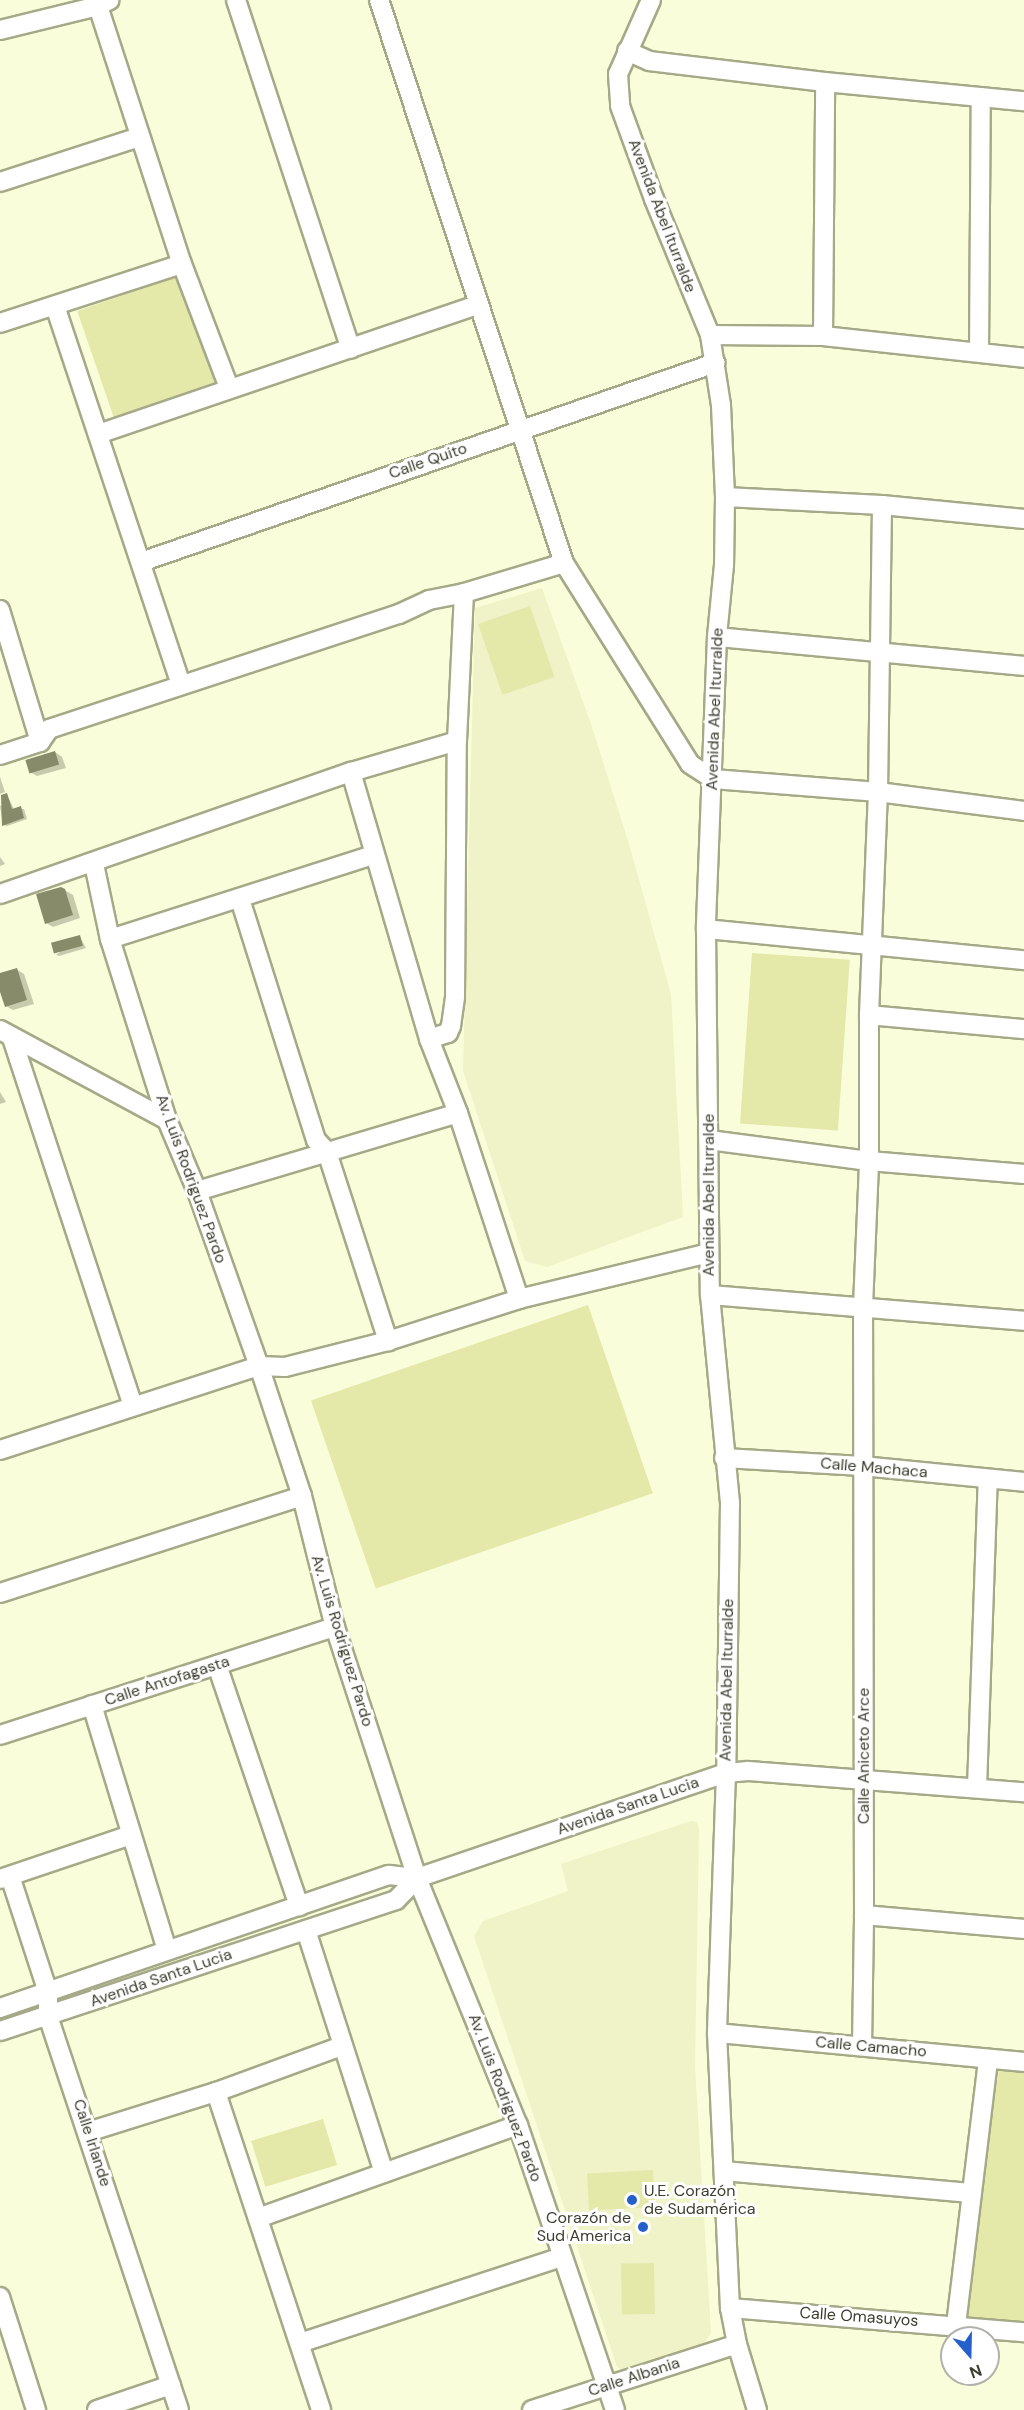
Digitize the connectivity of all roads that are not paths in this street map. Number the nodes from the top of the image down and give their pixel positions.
1 (236, 0) edge
2 (379, 0) edge
3 (651, 0) edge
4 (104, 3) edge
5 (0, 30) edge
6 (627, 51) junction
7 (825, 82) junction
8 (981, 97) junction
9 (1024, 101) edge
10 (139, 137) junction
11 (0, 182) edge
12 (182, 264) junction
13 (477, 305) junction
14 (55, 306) junction
15 (0, 323) edge
16 (710, 336) junction
17 (823, 336) junction
18 (351, 349) junction
19 (979, 352) junction
20 (1024, 358) edge
21 (715, 363) junction
22 (229, 388) junction
23 (520, 429) junction
24 (98, 434) junction
25 (725, 497) junction
26 (882, 505) junction
27 (1024, 519) edge
28 (141, 562) junction
29 (564, 563) junction
30 (464, 593) junction
31 (0, 610) edge
32 (717, 637) junction
33 (880, 651) junction
34 (1024, 666) edge
35 (181, 685) junction
36 (457, 741) junction
37 (40, 742) junction
38 (0, 755) edge
39 (351, 772) junction
40 (713, 779) junction
41 (878, 792) junction
42 (1024, 811) edge
43 (374, 855) junction
44 (93, 864) junction
45 (0, 894) edge
46 (240, 899) junction
47 (706, 929) junction
48 (110, 939) junction
49 (873, 945) junction
50 (1024, 960) edge
51 (869, 1015) junction
52 (1024, 1029) edge
53 (6, 1034) edge
54 (429, 1039) junction
55 (458, 1113) junction
56 (167, 1120) junction
57 (709, 1140) junction
58 (327, 1152) junction
59 (869, 1161) junction
60 (1024, 1174) edge
61 (197, 1191) junction
62 (709, 1253) junction
63 (710, 1294) junction
64 (519, 1299) junction
65 (863, 1307) junction
66 (1024, 1321) edge
67 (388, 1341) junction
68 (259, 1366) junction
69 (133, 1407) junction
70 (1, 1446) edge
71 (723, 1458) junction
72 (862, 1466) junction
73 (988, 1479) junction
74 (1024, 1482) edge
75 (302, 1496) junction
76 (0, 1593) edge
77 (335, 1627) junction
78 (218, 1665) junction
79 (92, 1705) junction
80 (0, 1735) edge
81 (726, 1773) junction
82 (865, 1779) junction
83 (977, 1788) junction
84 (1024, 1792) edge
85 (131, 1835) junction
86 (5, 1877) edge
87 (417, 1878) junction
88 (299, 1906) junction
89 (864, 1915) junction
90 (1024, 1929) edge
91 (306, 1930) junction
92 (167, 1950) junction
93 (48, 1992) junction
94 (0, 2008) edge
95 (48, 2016) junction
96 (0, 2031) edge
97 (717, 2033) junction
98 (342, 2046) junction
99 (862, 2046) junction
100 (988, 2059) junction
101 (1024, 2062) edge
102 (216, 2092) junction
103 (518, 2125) junction
104 (88, 2132) junction
105 (724, 2171) junction
106 (384, 2173) junction
107 (970, 2193) junction
108 (258, 2218) junction
109 (562, 2257) junction
110 (0, 2297) edge
111 (730, 2308) junction
112 (956, 2325) junction
113 (1024, 2332) edge
114 (300, 2343) junction
115 (737, 2344) junction
116 (171, 2385) junction
117 (608, 2386) junction
118 (36, 2410) edge
119 (97, 2410) edge
120 (179, 2410) edge
121 (321, 2410) edge
122 (532, 2410) edge
123 (615, 2410) edge
124 (757, 2410) edge

1 - 18 street
2 - 13 street
3 - 6 street, Avenida Abel Iturralde
4 - 5 street
4 - 10 street
6 - 7 street
6 - 16 street, Avenida Abel Iturralde
7 - 8 street
7 - 17 street
8 - 9 street
8 - 19 street
10 - 11 street
10 - 12 street
12 - 14 street
12 - 22 street
13 - 18 street
13 - 23 street
14 - 15 street
14 - 24 street
16 - 17 street
16 - 21 street, Avenida Abel Iturralde
17 - 19 street
18 - 22 street
19 - 20 street
21 - 23 street, Calle Quito
21 - 25 street, Avenida Abel Iturralde
22 - 24 street
23 - 28 street, Calle Quito
23 - 29 street
24 - 28 street
25 - 26 street
25 - 32 street, Avenida Abel Iturralde
26 - 27 street
26 - 33 street, Calle Aniceto Arce
28 - 35 street
29 - 30 street
29 - 40 street
30 - 35 street
30 - 36 street
31 - 37 street
32 - 33 street
32 - 40 street, Avenida Abel Iturralde
33 - 34 street
33 - 41 street, Calle Aniceto Arce
35 - 37 street
36 - 39 street
36 - 54 street
37 - 38 street
39 - 43 street
39 - 44 street
40 - 41 street
40 - 47 street, Avenida Abel Iturralde
41 - 42 street
41 - 49 street, Calle Aniceto Arce
43 - 46 street
43 - 54 street
44 - 45 street
44 - 48 street, Av. Luis Rodriguez Pardo
46 - 48 street
46 - 58 street
47 - 49 street
47 - 57 street, Avenida Abel Iturralde
48 - 56 street, Av. Luis Rodriguez Pardo
49 - 50 street
49 - 51 street, Calle Aniceto Arce
51 - 52 street
51 - 59 street, Calle Aniceto Arce
53 - 56 street
53 - 69 street
54 - 55 street
55 - 58 street
55 - 64 street
56 - 61 street, Av. Luis Rodriguez Pardo
57 - 59 street
57 - 62 street, Avenida Abel Iturralde
58 - 61 street
58 - 67 street
59 - 60 street
59 - 65 street, Calle Aniceto Arce
61 - 68 street, Av. Luis Rodriguez Pardo
62 - 63 street, Avenida Abel Iturralde
62 - 64 street
63 - 65 street
63 - 71 street, Avenida Abel Iturralde
64 - 67 street
65 - 66 street
65 - 72 street, Calle Aniceto Arce
67 - 68 street
68 - 69 street
68 - 75 street, Av. Luis Rodriguez Pardo
69 - 70 street
71 - 72 street, Calle Machaca
71 - 81 street, Avenida Abel Iturralde
72 - 73 street, Calle Machaca
72 - 82 street, Calle Aniceto Arce
73 - 74 street, Calle Machaca
73 - 83 street
75 - 76 street
75 - 77 street, Av. Luis Rodriguez Pardo
77 - 78 street, Calle Antofagasta
77 - 87 street, Av. Luis Rodriguez Pardo
78 - 79 street, Calle Antofagasta
78 - 88 street
79 - 80 street, Calle Antofagasta
79 - 85 street
81 - 82 street, Avenida Santa Lucia
81 - 87 street, Avenida Santa Lucia
81 - 97 street, Avenida Abel Iturralde
82 - 83 street, Avenida Santa Lucia
82 - 89 street, Calle Aniceto Arce
83 - 84 street, Avenida Santa Lucia
85 - 86 street
85 - 92 street
86 - 93 street, Calle Irlande
87 - 88 street, Avenida Santa Lucia
87 - 91 street, Avenida Santa Lucia
87 - 103 street, Av. Luis Rodriguez Pardo
88 - 92 street, Avenida Santa Lucia
89 - 90 street
89 - 99 street, Calle Aniceto Arce
91 - 95 street, Avenida Santa Lucia
91 - 98 street
92 - 93 street, Avenida Santa Lucia
93 - 94 street, Avenida Santa Lucia
93 - 95 street, Calle Irlande
95 - 96 street, Avenida Santa Lucia
95 - 104 street, Calle Irlande
97 - 99 street, Calle Camacho
97 - 105 street, Avenida Abel Iturralde
98 - 102 street
98 - 106 street
99 - 100 street, Calle Camacho
100 - 101 street, Calle Camacho
100 - 107 street
102 - 104 street
102 - 108 street
103 - 106 street
103 - 109 street, Av. Luis Rodriguez Pardo
104 - 116 street, Calle Irlande
105 - 107 street
105 - 111 street, Avenida Abel Iturralde
106 - 108 street
107 - 112 street
108 - 114 street
109 - 114 street
109 - 117 street, Av. Luis Rodriguez Pardo
110 - 118 street
111 - 112 street, Calle Omasuyos
111 - 115 street, Avenida Abel Iturralde
112 - 113 street, Calle Omasuyos
114 - 121 street
115 - 117 street, Calle Albania
115 - 124 street, Avenida Abel Iturralde
116 - 119 street
116 - 120 street, Calle Irlande
117 - 122 street, Calle Albania
117 - 123 street, Av. Luis Rodriguez Pardo

